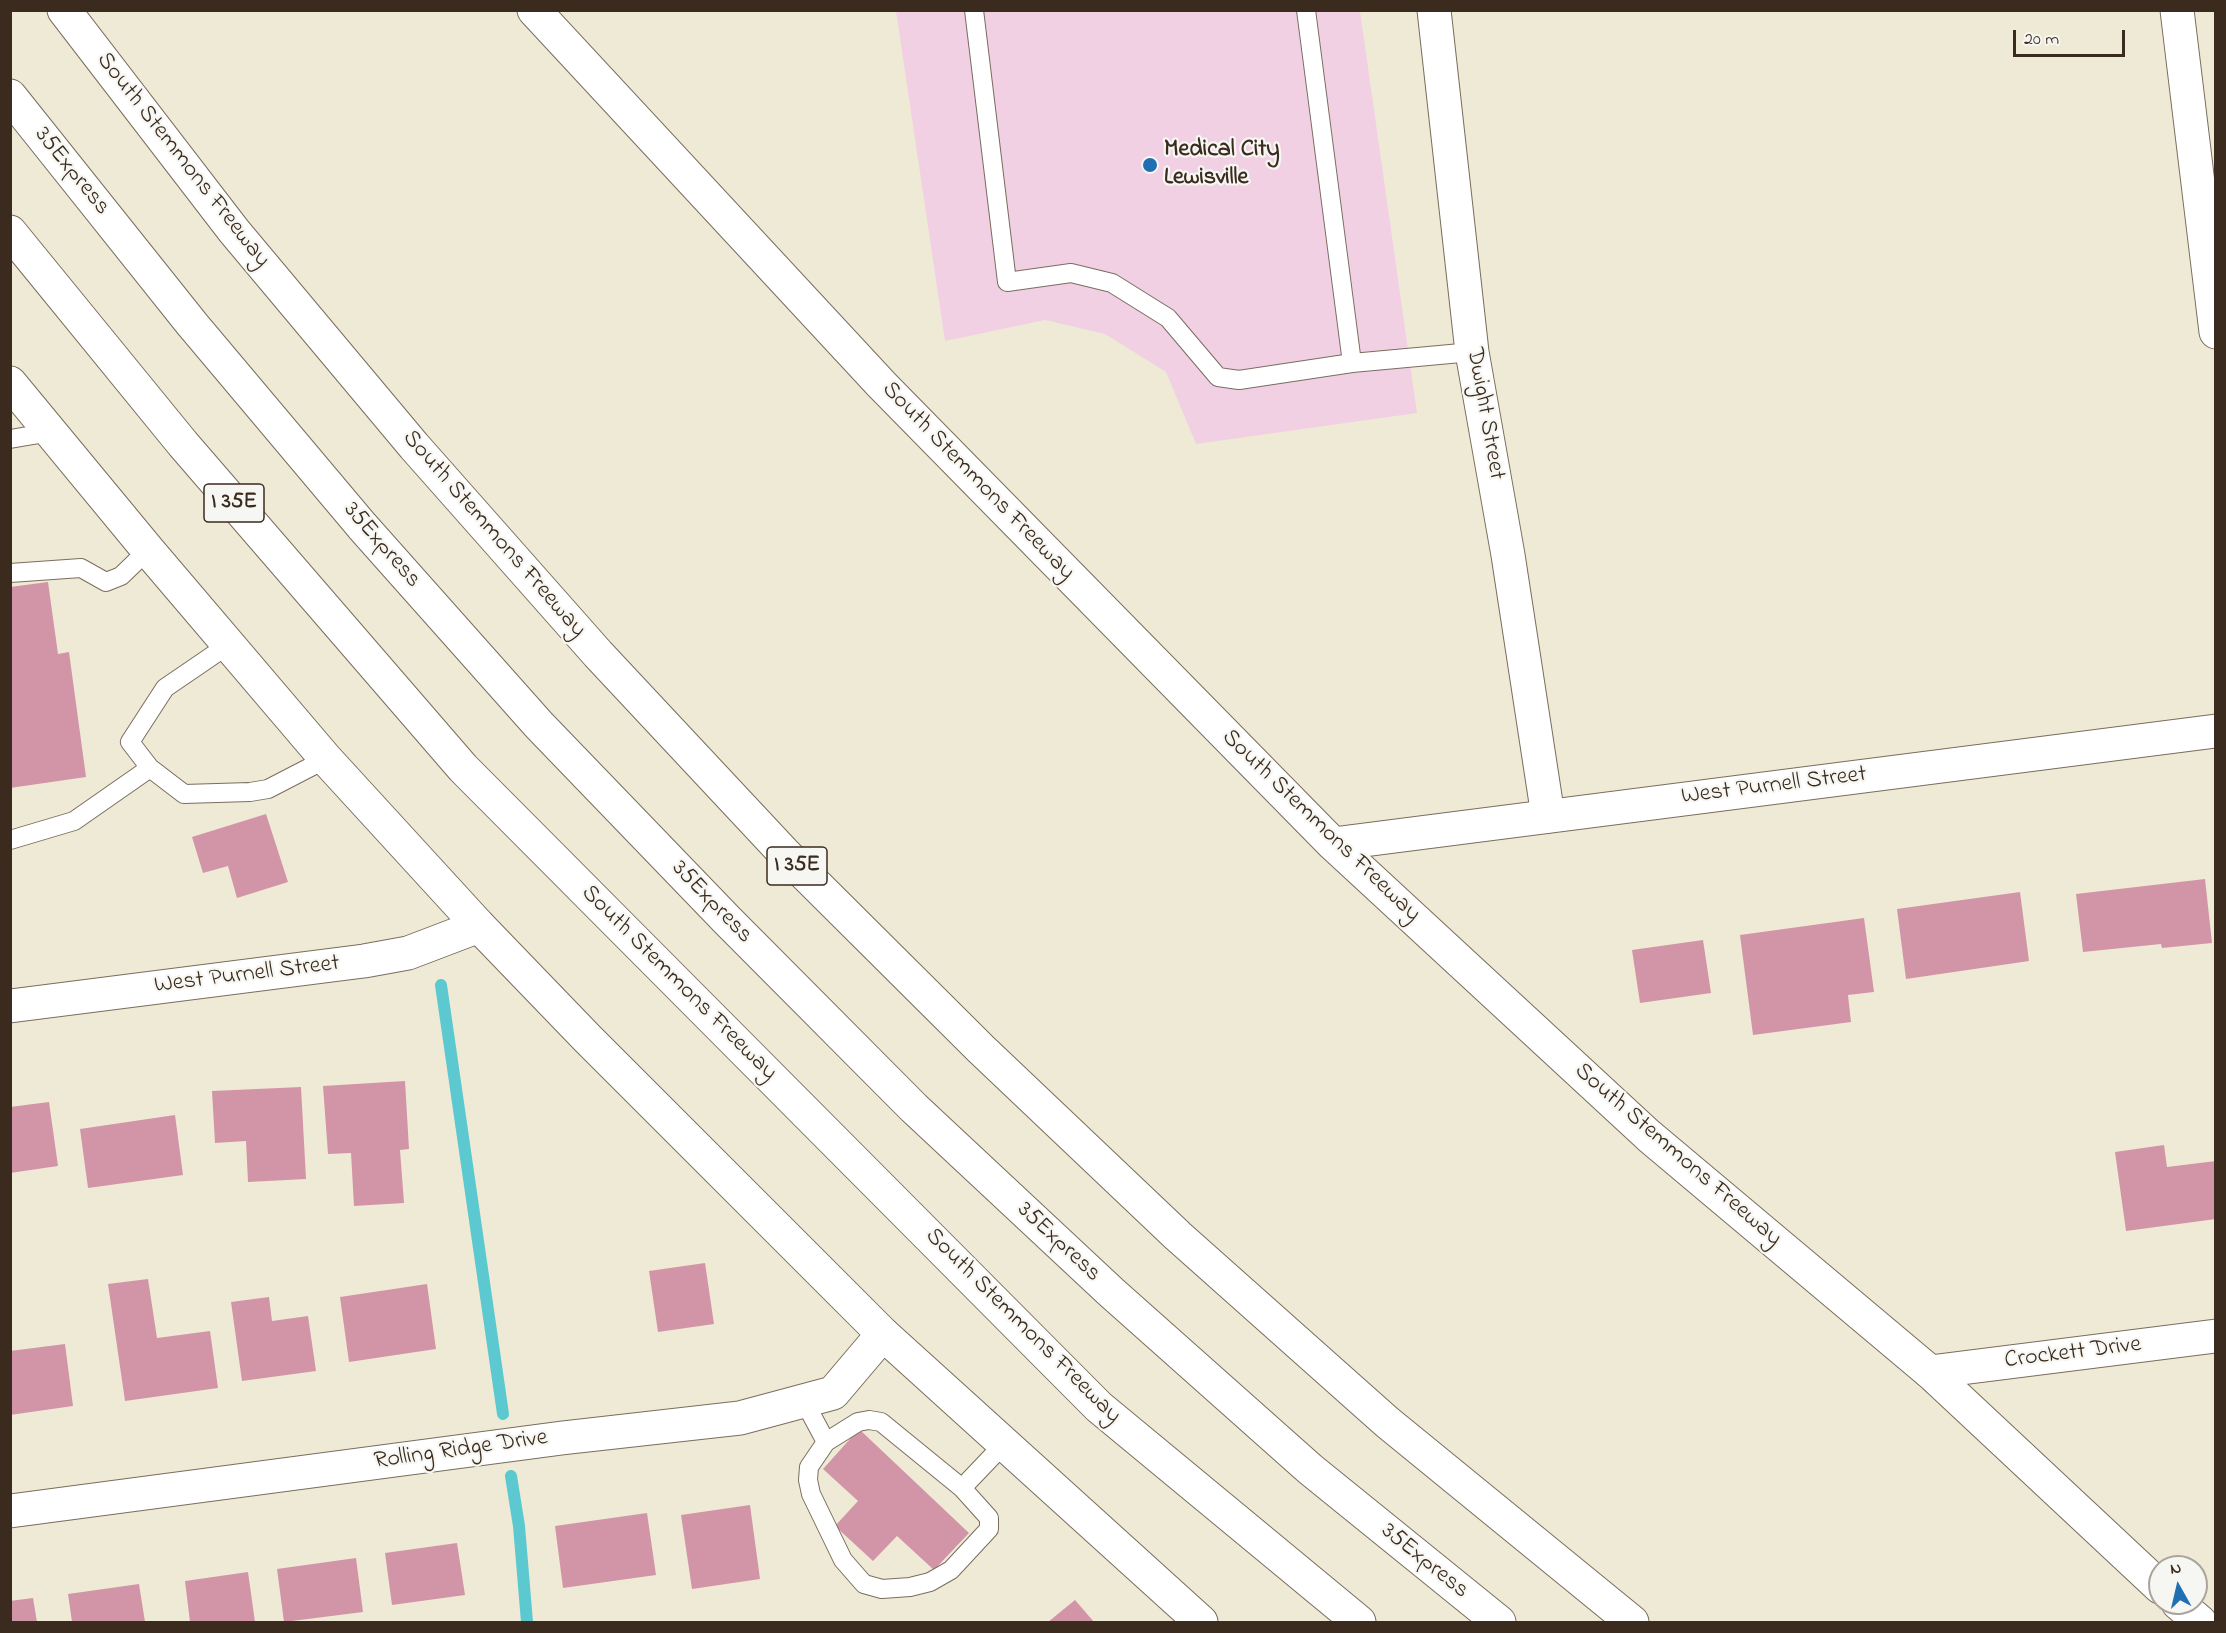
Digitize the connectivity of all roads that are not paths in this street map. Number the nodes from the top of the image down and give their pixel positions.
1 (64, 10) edge
2 (534, 10) edge
3 (974, 10) edge
4 (1306, 10) edge
5 (1434, 10) edge
6 (2178, 10) edge
7 (10, 96) edge
8 (2206, 165) edge
9 (10, 232) edge
10 (2216, 332) edge
11 (1472, 352) junction
12 (1352, 363) junction
13 (10, 383) edge
14 (51, 432) junction
15 (10, 439) edge
16 (148, 550) junction
17 (10, 573) edge
18 (228, 645) junction
19 (2216, 731) edge
20 (326, 759) junction
21 (150, 768) junction
22 (1548, 816) junction
23 (10, 840) edge
24 (1333, 844) junction
25 (479, 926) junction
26 (10, 1006) edge
27 (883, 1334) junction
28 (2216, 1336) edge
29 (1930, 1372) junction
30 (804, 1401) junction
31 (826, 1442) junction
32 (1004, 1444) junction
33 (962, 1488) junction
34 (10, 1511) edge
35 (2148, 1576) edge
36 (1201, 1623) edge
37 (1359, 1623) edge
38 (1500, 1623) edge
39 (1632, 1623) edge

1 - 39 main road, South Stemmons Freeway / I 35E
2 - 24 main road, South Stemmons Freeway
3 - 12 lane
4 - 12 lane
5 - 11 main road, Dwight Street
6 - 8 main road
7 - 38 main road, 35Express
8 - 10 main road
9 - 37 main road, South Stemmons Freeway / I 35E
11 - 12 lane
11 - 22 main road, Dwight Street
13 - 14 main road
14 - 15 lane
14 - 16 main road
16 - 17 lane
16 - 18 main road
18 - 20 main road
18 - 21 lane
19 - 22 main road, West Purnell Street
20 - 21 lane
20 - 25 main road
21 - 23 lane
22 - 24 main road, West Purnell Street
24 - 29 main road, South Stemmons Freeway
25 - 26 main road, West Purnell Street
25 - 27 main road
27 - 30 main road, Rolling Ridge Drive
27 - 32 main road
28 - 29 main road, Crockett Drive
29 - 35 main road, South Stemmons Freeway
30 - 31 lane
30 - 34 main road, Rolling Ridge Drive
31 - 33 lane
31 - 33 lane
32 - 33 lane
32 - 36 main road

